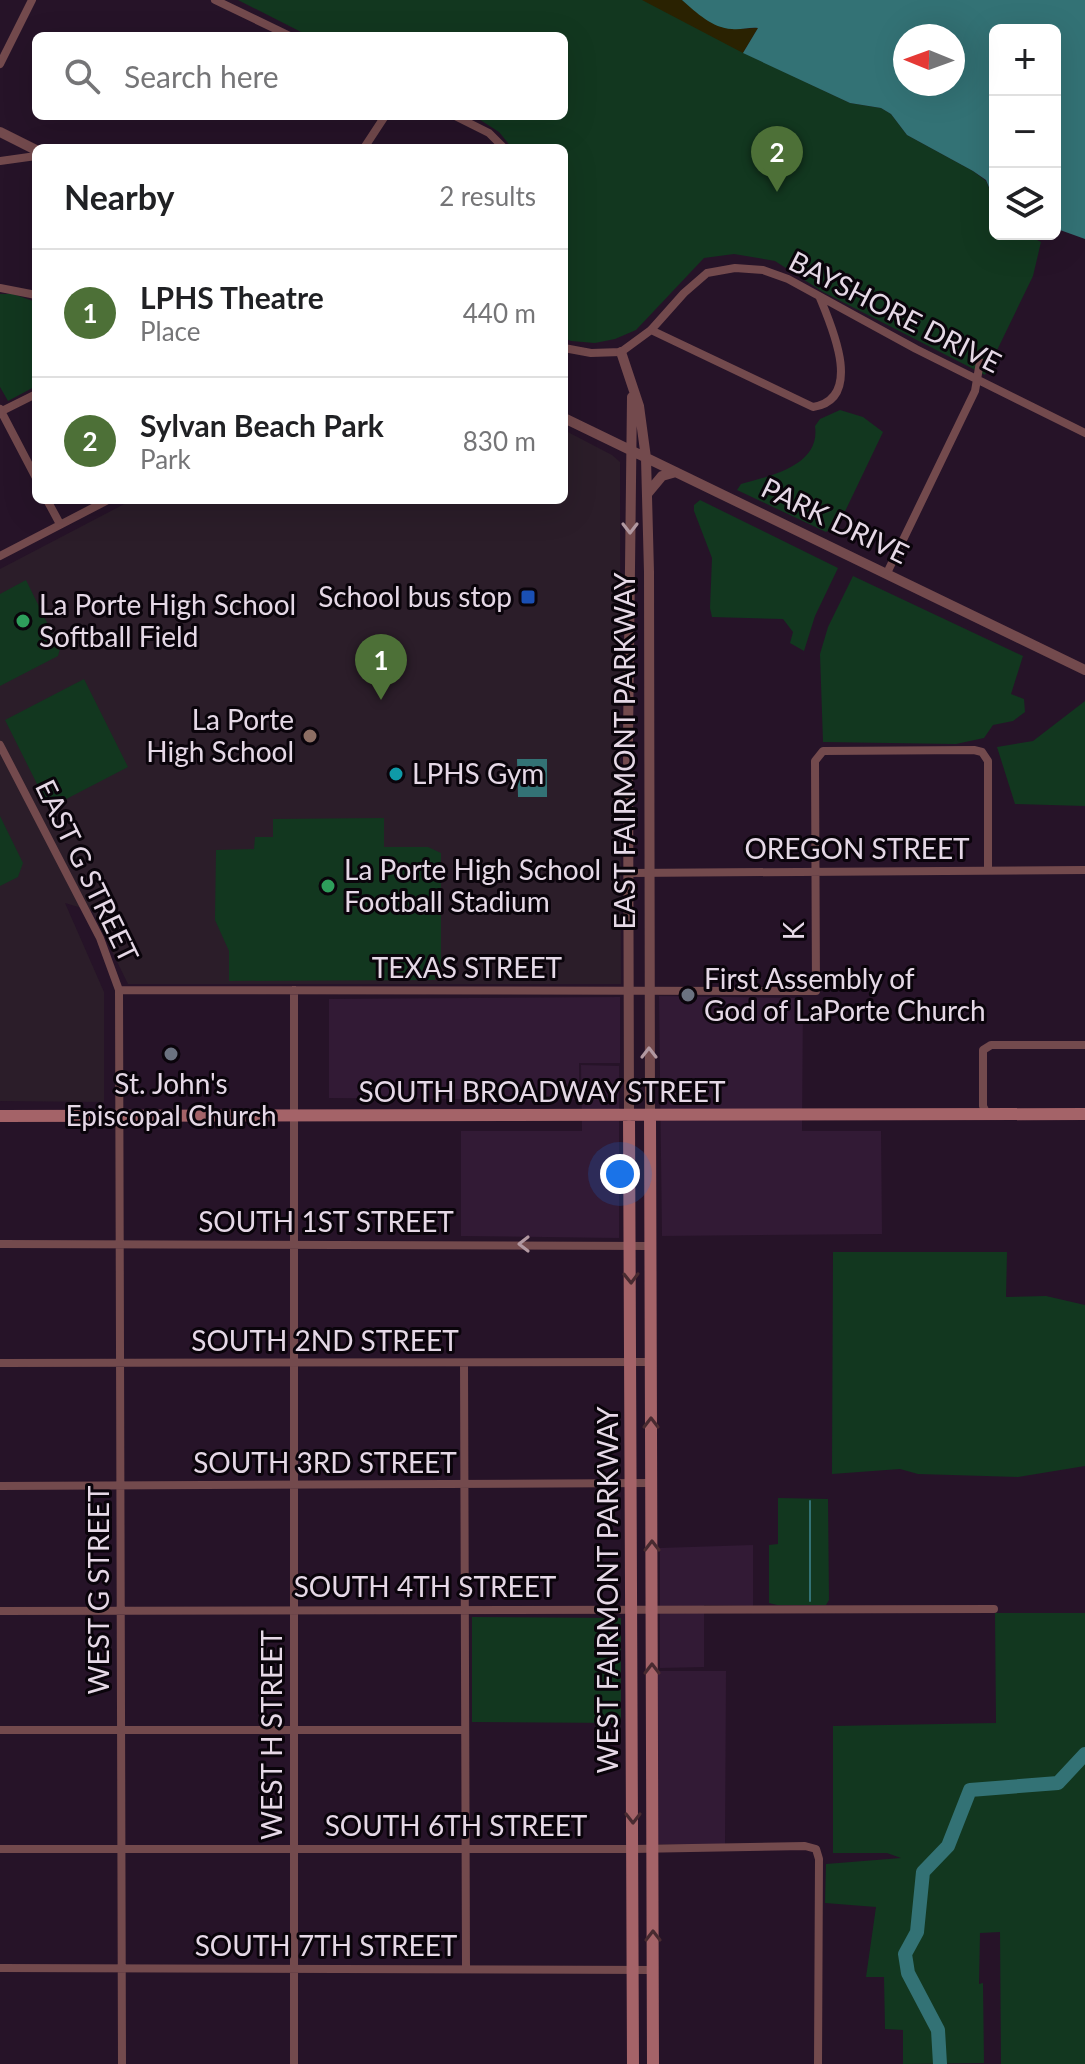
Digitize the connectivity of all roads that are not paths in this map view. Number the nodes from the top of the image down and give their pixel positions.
1 (32, 0) edge
2 (215, 0) edge
3 (282, 32) edge
4 (0, 64) edge
5 (382, 120) edge
6 (463, 120) edge
7 (0, 132) edge
8 (367, 144) edge
9 (500, 144) edge
10 (32, 151) edge
11 (32, 154) edge
12 (0, 161) edge
13 (0, 288) edge
14 (32, 291) edge
15 (820, 297) junction
16 (651, 330) junction
17 (568, 349) edge
18 (621, 352) junction
19 (980, 362) dead end
20 (976, 378) junction
21 (632, 387) junction
22 (32, 396) edge
23 (0, 411) edge
24 (568, 420) edge
25 (632, 421) junction
26 (1085, 433) edge
27 (607, 438) junction
28 (630, 450) junction
29 (646, 458) junction
30 (32, 471) edge
31 (676, 472) junction
32 (646, 497) junction
33 (49, 504) edge
34 (100, 504) edge
35 (60, 524) junction
36 (0, 556) edge
37 (887, 573) junction
38 (1085, 670) edge
39 (628, 738) junction
40 (650, 739) junction
41 (0, 745) edge
42 (988, 870) junction
43 (1085, 870) edge
44 (816, 871) junction
45 (650, 872) junction
46 (630, 873) junction
47 (651, 989) junction
48 (119, 990) junction
49 (294, 990) junction
50 (629, 990) junction
51 (816, 991) joint
52 (1085, 1045) edge
53 (987, 1114) junction
54 (1085, 1114) edge
55 (0, 1116) edge
56 (120, 1116) junction
57 (629, 1116) junction
58 (650, 1116) junction
59 (294, 1117) junction
60 (651, 1184) junction
61 (630, 1185) junction
62 (293, 1243) junction
63 (0, 1244) edge
64 (120, 1244) junction
65 (630, 1244) junction
66 (651, 1246) junction
67 (293, 1362) junction
68 (632, 1362) junction
69 (651, 1362) junction
70 (0, 1363) edge
71 (120, 1363) junction
72 (464, 1363) junction
73 (651, 1483) junction
74 (463, 1484) junction
75 (632, 1484) junction
76 (294, 1485) junction
77 (0, 1486) edge
78 (121, 1486) junction
79 (294, 1609) junction
80 (632, 1609) junction
81 (652, 1609) junction
82 (994, 1609) dead end
83 (121, 1610) junction
84 (464, 1610) junction
85 (0, 1611) edge
86 (632, 1729) junction
87 (652, 1729) junction
88 (0, 1730) edge
89 (121, 1730) junction
90 (294, 1730) junction
91 (464, 1730) junction
92 (653, 1847) junction
93 (294, 1848) junction
94 (466, 1848) junction
95 (0, 1849) edge
96 (633, 1849) junction
97 (121, 1850) junction
98 (0, 1968) edge
99 (122, 1968) junction
100 (294, 1968) junction
101 (466, 1968) junction
102 (633, 1970) junction
103 (653, 1970) junction
104 (122, 2064) edge
105 (294, 2064) edge
106 (633, 2064) edge
107 (653, 2064) edge
108 (818, 2064) edge

1 - 4 street
2 - 3 street
5 - 8 street
6 - 9 street
7 - 10 street
11 - 12 street
13 - 14 street
15 - 16 street, BAYSHORE DRIVE
15 - 16 street
15 - 20 street, BAYSHORE DRIVE
16 - 18 street, BAYSHORE DRIVE
17 - 18 street
18 - 21 street, EAST FAIRMONT PARKWAY
19 - 20 street
20 - 26 street, BAYSHORE DRIVE
20 - 37 street
21 - 25 street, EAST FAIRMONT PARKWAY
21 - 29 street, EAST FAIRMONT PARKWAY
22 - 23 street
23 - 30 street
24 - 27 street, PARK DRIVE
25 - 27 street
25 - 28 street, EAST FAIRMONT PARKWAY
27 - 28 street, PARK DRIVE
28 - 29 street, PARK DRIVE
28 -> 39 street, EAST FAIRMONT PARKWAY
29 - 31 street, PARK DRIVE
29 - 32 street, EAST FAIRMONT PARKWAY
31 - 32 street
31 - 37 street, PARK DRIVE
32 - 40 street, EAST FAIRMONT PARKWAY
33 - 35 street
34 - 35 street
35 - 36 street
37 - 38 street, PARK DRIVE
39 - 40 street
39 - 46 street, EAST FAIRMONT PARKWAY
40 - 45 street, EAST FAIRMONT PARKWAY
41 - 48 street, EAST G STREET
42 - 43 street, OREGON STREET
42 - 44 street, OREGON STREET
42 - 44 street, K
44 - 45 street, OREGON STREET
44 - 51 street, K
45 - 46 street, OREGON STREET
45 - 47 street, EAST FAIRMONT PARKWAY
46 - 50 street, EAST FAIRMONT PARKWAY
47 - 50 street, TEXAS STREET
47 - 51 street, TEXAS STREET
58 -> 47 street, EAST FAIRMONT PARKWAY
48 - 49 street, TEXAS STREET
48 - 56 street, EAST G STREET
49 - 50 street, TEXAS STREET
49 - 59 street, WEST H STREET
50 - 57 street, EAST FAIRMONT PARKWAY
52 - 53 street
53 - 54 main road, SOUTH BROADWAY STREET
53 - 58 main road, SOUTH BROADWAY STREET
55 - 56 main road, SOUTH BROADWAY STREET
56 - 59 main road, SOUTH BROADWAY STREET
56 - 64 street, WEST G STREET
57 - 58 main road, SOUTH BROADWAY STREET
57 - 59 main road, SOUTH BROADWAY STREET
57 - 61 main road, WEST FAIRMONT PARKWAY
58 - 60 main road, WEST FAIRMONT PARKWAY
59 - 62 street, WEST H STREET
60 - 61 main road
60 - 66 main road, WEST FAIRMONT PARKWAY
61 - 65 main road, WEST FAIRMONT PARKWAY
62 - 64 street, SOUTH 1ST STREET
65 -> 62 street, SOUTH 1ST STREET
62 - 67 street, WEST H STREET
63 - 64 street, SOUTH 1ST STREET
64 - 71 street, WEST G STREET
65 - 66 street, SOUTH 1ST STREET
65 -> 68 main road, WEST FAIRMONT PARKWAY
66 - 69 main road, WEST FAIRMONT PARKWAY
67 - 71 street, SOUTH 2ND STREET
67 - 72 street, SOUTH 2ND STREET
67 - 76 street, WEST H STREET
68 - 69 street, SOUTH 2ND STREET
68 - 72 street, SOUTH 2ND STREET
68 - 75 main road, WEST FAIRMONT PARKWAY
73 -> 69 main road, WEST FAIRMONT PARKWAY
70 - 71 street, SOUTH 2ND STREET
71 - 78 street, WEST G STREET
72 - 74 street
73 - 75 street, SOUTH 3RD STREET
81 -> 73 main road, WEST FAIRMONT PARKWAY
74 - 75 street, SOUTH 3RD STREET
74 - 76 street, SOUTH 3RD STREET
74 - 84 street
75 - 80 main road, WEST FAIRMONT PARKWAY
76 - 78 street, SOUTH 3RD STREET
76 - 79 street, WEST H STREET
77 - 78 street, SOUTH 3RD STREET
78 - 83 street, WEST G STREET
79 - 83 street, SOUTH 4TH STREET
79 - 84 street, SOUTH 4TH STREET
79 - 90 street, WEST H STREET
80 - 81 street, SOUTH 4TH STREET
80 - 84 street, SOUTH 4TH STREET
80 - 86 main road, WEST FAIRMONT PARKWAY
81 - 82 street, SOUTH 4TH STREET
87 -> 81 main road, WEST FAIRMONT PARKWAY
83 - 85 street, SOUTH 4TH STREET
83 - 89 street, WEST G STREET
84 - 91 street
86 - 87 main road
86 -> 96 main road, WEST FAIRMONT PARKWAY
87 - 92 main road, WEST FAIRMONT PARKWAY
88 - 89 street
89 - 90 street
89 - 97 street, WEST G STREET
90 - 91 street
90 - 93 street, WEST H STREET
91 - 94 street
92 - 96 street, SOUTH 6TH STREET
103 -> 92 main road, WEST FAIRMONT PARKWAY
92 - 108 street, SOUTH 6TH STREET
93 - 94 street, SOUTH 6TH STREET
93 - 97 street, SOUTH 6TH STREET
93 - 100 street, WEST H STREET
94 - 96 street, SOUTH 6TH STREET
94 - 101 street
95 - 97 street, SOUTH 6TH STREET
96 - 102 main road, WEST FAIRMONT PARKWAY
97 - 99 street, WEST G STREET
98 - 99 street, SOUTH 7TH STREET
99 - 100 street, SOUTH 7TH STREET
99 - 104 street, WEST G STREET
100 - 101 street, SOUTH 7TH STREET
100 - 105 street, WEST H STREET
101 - 102 street, SOUTH 7TH STREET
102 - 103 street, SOUTH 7TH STREET
102 - 106 main road, WEST FAIRMONT PARKWAY
103 - 107 main road, WEST FAIRMONT PARKWAY

